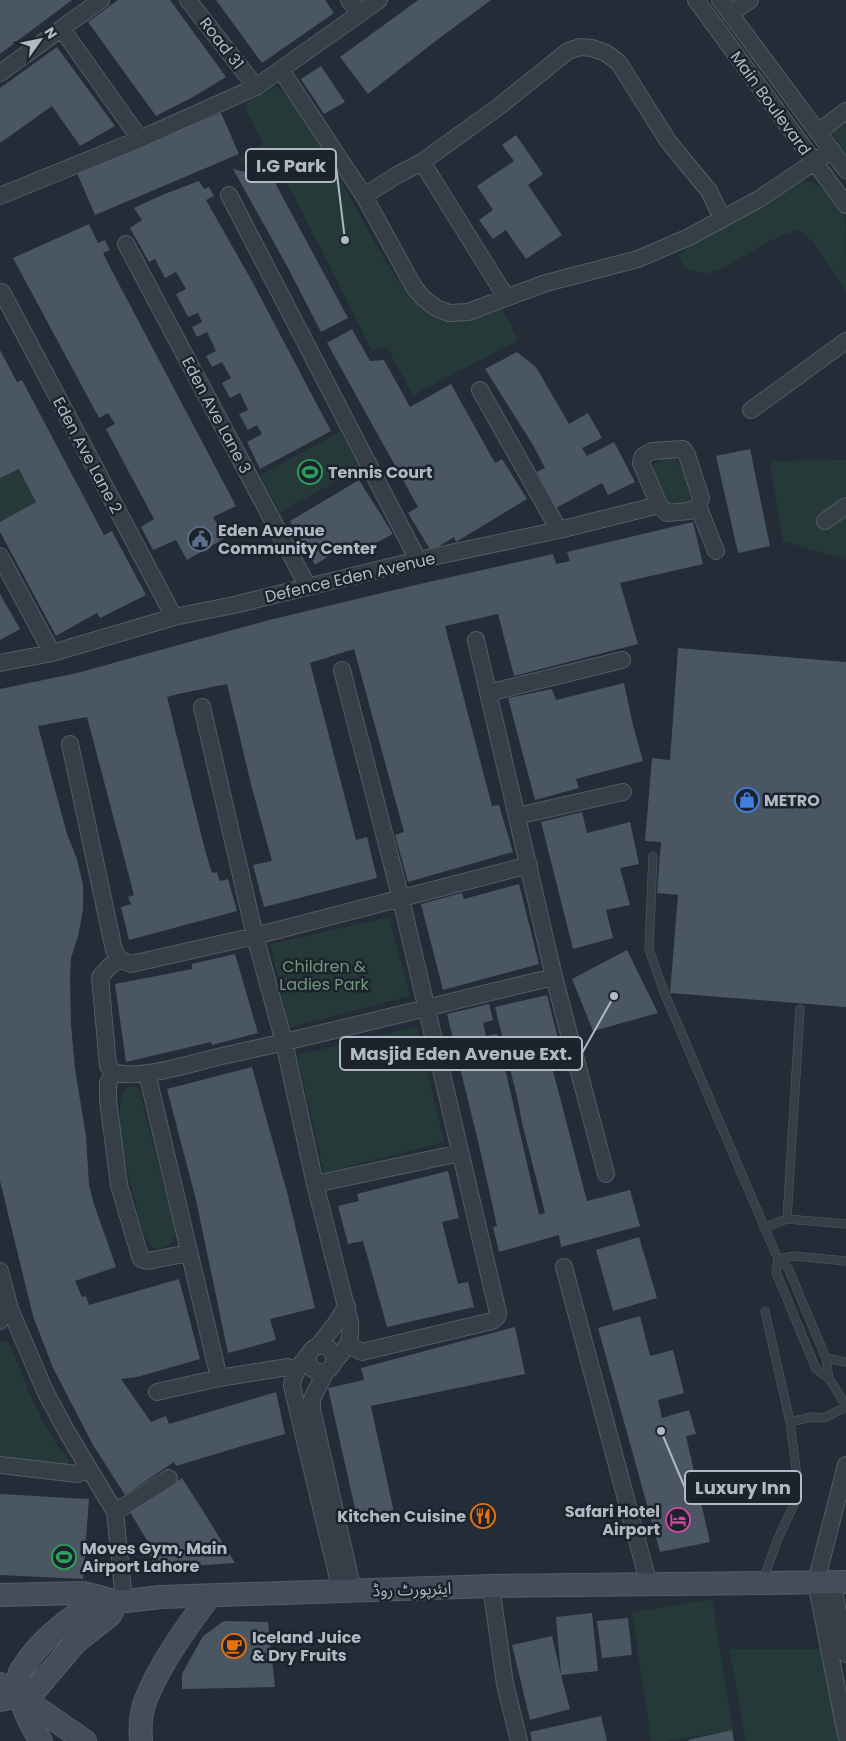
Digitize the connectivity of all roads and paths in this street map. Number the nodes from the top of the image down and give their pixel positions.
1 (101, 0) edge
2 (188, 0) edge
3 (349, 0) edge
4 (379, 0) edge
5 (696, 0) edge
6 (720, 0) edge
7 (750, 0) edge
8 (360, 14) junction
9 (730, 14) junction
10 (62, 29) junction
11 (281, 70) junction
12 (0, 73) edge
13 (256, 86) junction
14 (846, 111) edge
15 (818, 132) junction
16 (140, 139) junction
17 (832, 150) junction
18 (422, 162) junction
19 (815, 162) junction
20 (846, 170) edge
21 (229, 195) dead end
22 (0, 196) edge
23 (364, 196) junction
24 (846, 205) edge
25 (722, 218) junction
26 (126, 244) dead end
27 (2, 292) dead end
28 (506, 297) junction
29 (846, 341) edge
30 (480, 390) dead end
31 (751, 410) dead end
32 (659, 505) junction
33 (698, 506) junction
34 (846, 506) edge
35 (825, 521) dead end
36 (559, 530) junction
37 (716, 551) dead end
38 (0, 556) edge
39 (418, 560) junction
40 (308, 586) junction
41 (174, 617) junction
42 (476, 640) dead end
43 (52, 653) junction
44 (622, 660) dead end
45 (0, 663) edge
46 (342, 670) dead end
47 (488, 693) junction
48 (202, 707) dead end
49 (70, 744) dead end
50 (622, 792) dead end
51 (517, 816) junction
52 (653, 856) dead end
53 (529, 865) junction
54 (401, 899) junction
55 (255, 936) junction
56 (119, 959) junction
57 (554, 977) junction
58 (426, 1007) junction
59 (800, 1009) dead end
60 (284, 1042) junction
61 (114, 1072) junction
62 (147, 1073) junction
63 (460, 1153) junction
64 (606, 1174) dead end
65 (315, 1184) junction
66 (787, 1219) junction
67 (846, 1224) edge
68 (765, 1227) junction
69 (189, 1253) junction
70 (778, 1259) junction
71 (846, 1261) edge
72 (564, 1267) dead end
73 (0, 1271) edge
74 (347, 1306) junction
75 (765, 1311) dead end
76 (5, 1315) edge
77 (348, 1345) junction
78 (313, 1350) junction
79 (826, 1358) junction
80 (846, 1362) edge
81 (330, 1367) junction
82 (296, 1371) junction
83 (219, 1378) junction
84 (829, 1379) junction
85 (157, 1392) dead end
86 (846, 1406) edge
87 (790, 1422) junction
88 (0, 1465) edge
89 (846, 1465) edge
90 (89, 1468) junction
91 (170, 1478) dead end
92 (115, 1512) junction
93 (831, 1582) edge
94 (762, 1583) junction
95 (649, 1585) junction
96 (491, 1586) junction
97 (347, 1591) junction
98 (0, 1595) edge
99 (210, 1596) junction
100 (114, 1600) junction
101 (846, 1654) edge
102 (0, 1684) edge
103 (10, 1698) edge
104 (846, 1735) edge
105 (40, 1741) edge
106 (85, 1741) edge
107 (141, 1741) edge
108 (519, 1741) edge

1 - 10 street
2 - 13 street, Road 31
3 - 8 street
4 - 8 street
5 - 19 street, Main Boulevard
6 - 9 street, Main Boulevard
7 - 9 street
8 - 11 street
9 - 15 street, Main Boulevard
10 - 12 street
10 - 16 street
11 - 13 street
11 - 23 street
13 - 16 street
14 - 15 street
15 - 17 street, Main Boulevard
16 - 22 street
17 - 19 street
17 - 20 street, Main Boulevard
18 - 23 street
18 - 25 street
18 - 28 street
19 - 24 street, Main Boulevard
19 - 25 street
21 - 39 street
23 - 28 street
25 - 28 street
26 - 40 street, Eden Ave Lane 3
27 - 41 street, Eden Ave Lane 2
29 - 31 street
30 - 36 street
32 - 33 street
32 - 33 street
32 - 36 street, Defence Eden Avenue
33 - 37 street
34 - 35 street
36 - 39 street, Defence Eden Avenue
38 - 43 street
39 - 40 street, Defence Eden Avenue
40 - 41 street, Defence Eden Avenue
41 - 43 street, Defence Eden Avenue
42 - 47 street
43 - 45 street, Defence Eden Avenue
44 - 47 street
46 - 54 street
47 - 51 street
48 - 55 street
49 - 56 street
50 - 51 street
51 - 53 street
52 - 68 lane
53 - 54 street
53 - 57 street
54 - 55 street
54 - 58 street
55 - 56 street
55 - 60 street
56 - 61 street
57 - 58 street
57 - 64 street
58 - 60 street
58 - 63 street
59 - 66 lane
60 - 62 street
60 - 65 street
61 - 62 street
61 - 69 street
62 - 69 street
63 - 65 street
63 - 77 street
65 - 74 street
66 - 67 lane
66 - 68 lane
68 - 70 lane
69 - 83 street
70 - 71 lane
70 - 79 lane
70 - 84 lane
72 - 95 street
73 - 76 street
74 - 77 street
74 - 78 street
75 - 87 lane
76 - 90 street
77 - 81 street
78 - 81 street
78 - 81 street
78 - 82 street
79 - 80 lane
79 - 84 lane
81 - 97 street
82 - 83 street
82 - 97 street
83 - 85 street
84 - 86 lane
86 - 87 lane
87 - 94 lane
88 - 90 street
89 - 93 street
90 - 92 street
91 - 92 street
92 - 100 street
93 - 94 main road, ایئرپورٹ روڈ
93 - 101 street
93 - 104 street
94 - 95 main road, ایئرپورٹ روڈ
95 - 96 main road, ایئرپورٹ روڈ
96 - 97 main road, ایئرپورٹ روڈ
96 - 108 street
97 - 99 main road, ایئرپورٹ روڈ
98 - 100 main road
99 - 100 main road, ایئرپورٹ روڈ
99 - 107 main road
100 - 103 main road
102 - 103 main road
103 - 105 main road
103 - 106 main road

